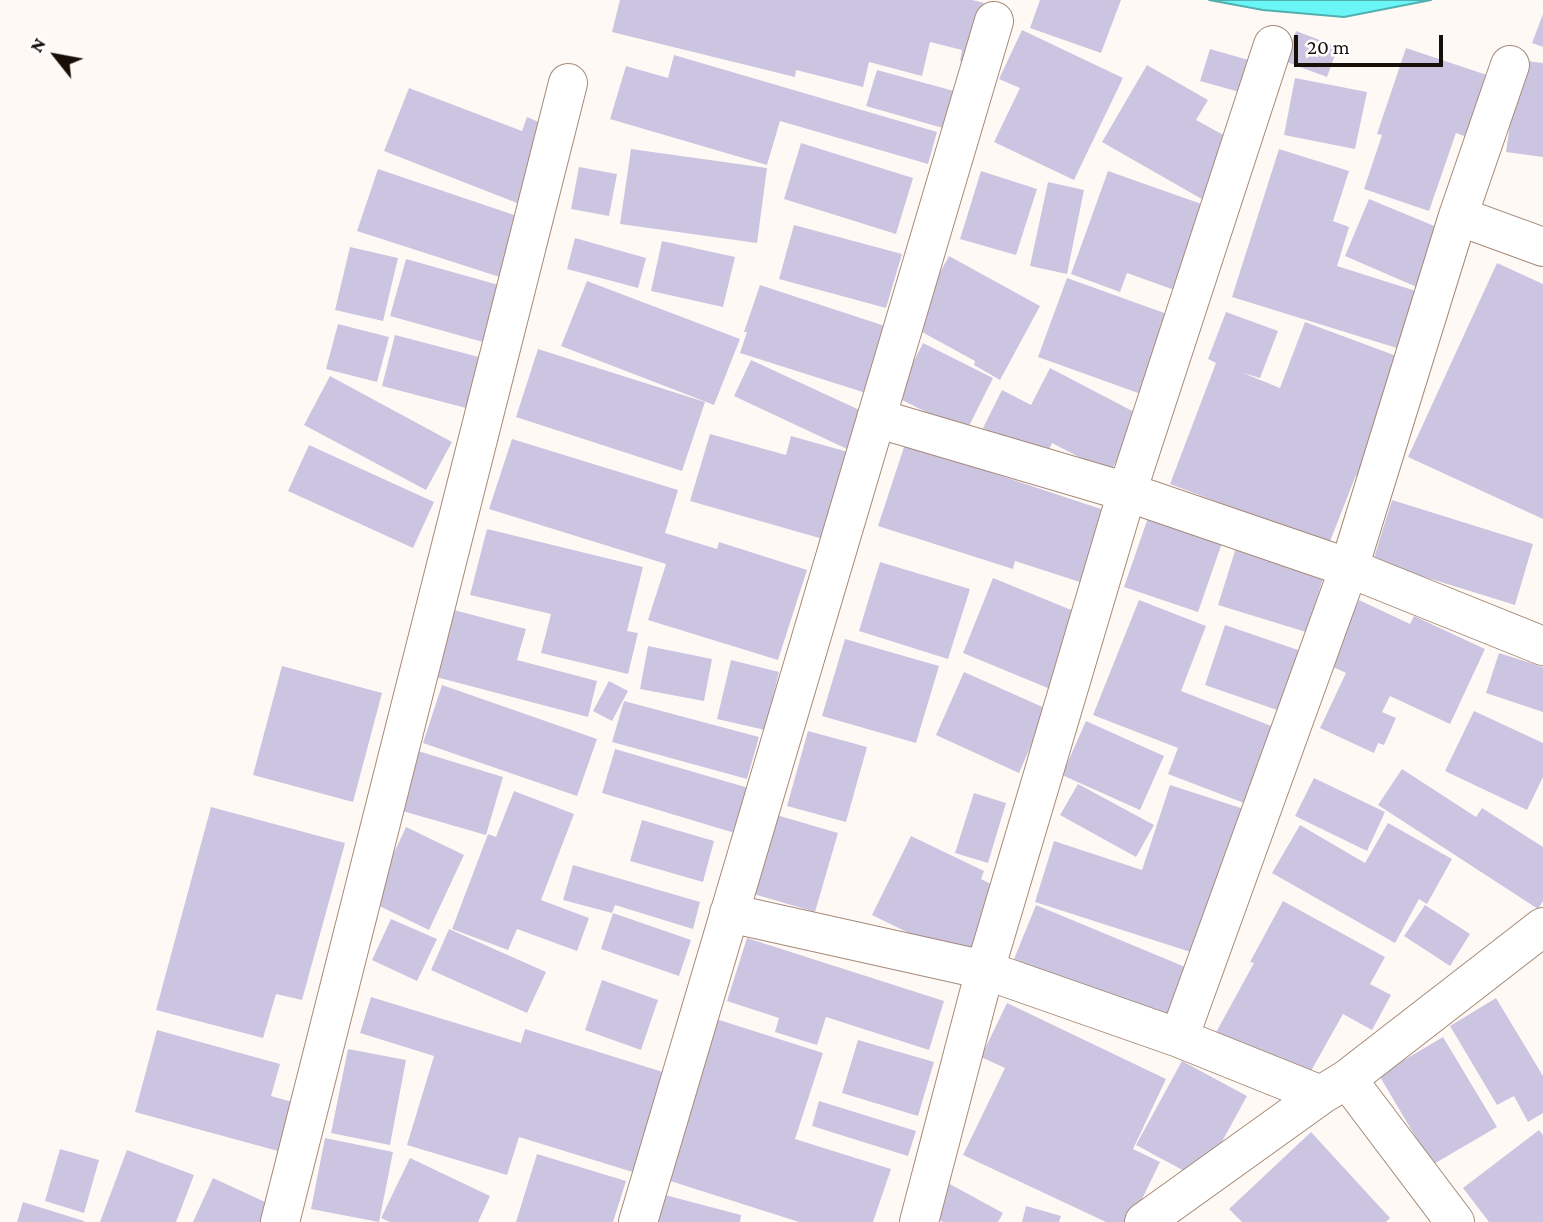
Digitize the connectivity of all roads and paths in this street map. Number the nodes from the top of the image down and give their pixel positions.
1 (994, 21) dead end
2 (1273, 45) dead end
3 (1510, 65) dead end
4 (568, 83) dead end
5 (1458, 216) junction
6 (1543, 247) edge
7 (876, 418) junction
8 (1127, 492) junction
9 (1349, 568) junction
10 (1543, 646) edge
11 (729, 913) junction
12 (1543, 927) edge
13 (985, 970) junction
14 (1179, 1038) junction
15 (1334, 1087) junction
16 (280, 1222) edge
17 (638, 1222) edge
18 (919, 1222) edge
19 (1144, 1222) edge
20 (1455, 1222) edge

1 - 7 street
2 - 8 street
3 - 5 street
4 - 16 street
5 - 6 street
5 - 9 street
7 - 8 street
7 - 11 street
8 - 9 street
8 - 13 street
9 - 10 street
9 - 14 street
11 - 13 street
11 - 17 street
12 - 15 street
13 - 14 street
13 - 18 street
14 - 15 street
15 - 19 street
15 - 20 street

